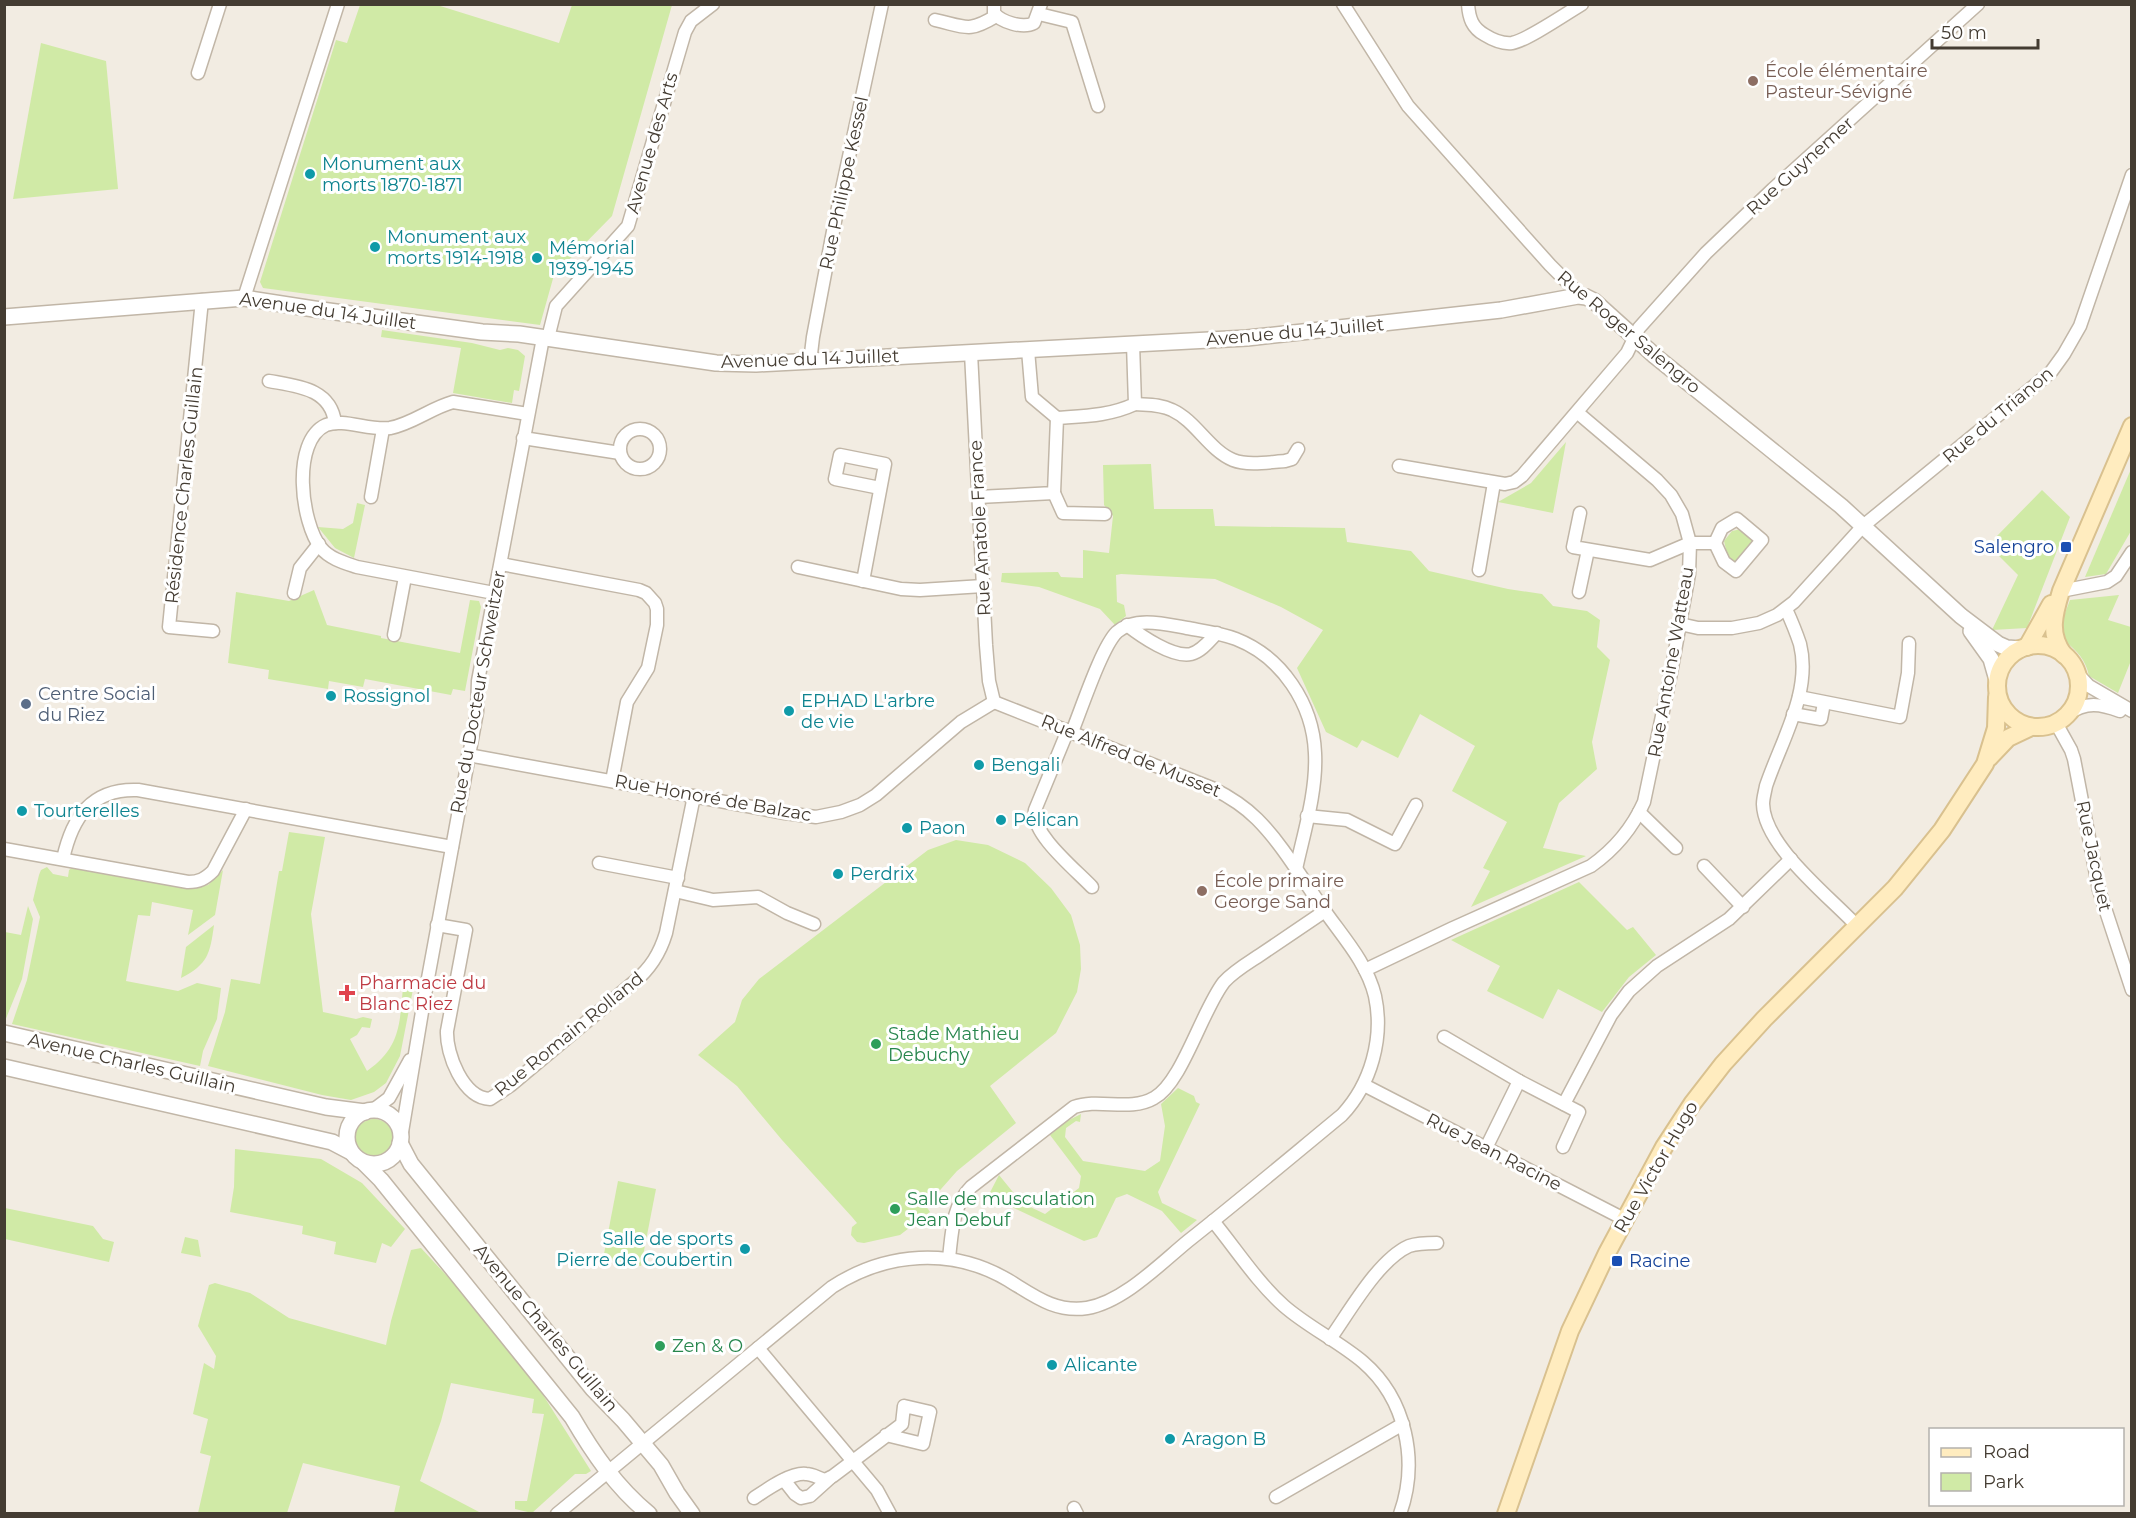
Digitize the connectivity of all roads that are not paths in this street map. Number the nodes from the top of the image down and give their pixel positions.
1 (220, 4) edge
2 (712, 4) edge
3 (882, 4) edge
4 (1343, 4) edge
5 (1468, 4) edge
6 (1582, 4) edge
7 (1978, 4) edge
8 (336, 5) edge
9 (1040, 9) edge
10 (995, 10) edge
11 (935, 21) dead end
12 (198, 73) dead end
13 (1098, 106) dead end
14 (2132, 175) edge
15 (244, 297) junction
16 (1582, 297) junction
17 (202, 300) junction
18 (4, 317) edge
19 (546, 338) junction
20 (1635, 338) junction
21 (1133, 344) junction
22 (1028, 350) junction
23 (971, 353) junction
24 (810, 362) junction
25 (269, 381) dead end
26 (1135, 404) junction
27 (1578, 412) junction
28 (528, 414) junction
29 (1057, 418) junction
30 (335, 423) junction
31 (2132, 426) edge
32 (383, 429) junction
33 (523, 438) junction
34 (1298, 449) dead end
35 (620, 453) dead end
36 (1399, 466) dead end
37 (1494, 483) junction
38 (880, 488) dead end
39 (1053, 493) junction
40 (371, 497) dead end
41 (978, 497) junction
42 (1580, 513) dead end
43 (1105, 514) dead end
44 (1863, 526) junction
45 (1690, 543) junction
46 (1715, 543) dead end
47 (319, 544) junction
48 (1588, 550) junction
49 (2132, 552) edge
50 (501, 564) junction
51 (798, 567) dead end
52 (1479, 570) dead end
53 (405, 577) junction
54 (863, 581) junction
55 (983, 586) junction
56 (2061, 591) junction
57 (1579, 592) dead end
58 (294, 593) dead end
59 (494, 593) junction
60 (1786, 609) junction
61 (1961, 616) junction
62 (1680, 624) junction
63 (1127, 626) junction
64 (213, 631) dead end
65 (1217, 633) junction
66 (394, 635) dead end
67 (1909, 643) dead end
68 (2024, 648) junction
69 (2065, 655) junction
70 (2076, 672) junction
71 (1997, 689) junction
72 (1799, 698) junction
73 (994, 702) junction
74 (1824, 703) junction
75 (2132, 713) edge
76 (1793, 714) junction
77 (2062, 719) junction
78 (2031, 727) junction
79 (1070, 731) junction
80 (468, 755) junction
81 (1985, 764) junction
82 (612, 782) junction
83 (694, 796) junction
84 (1416, 806) dead end
85 (246, 809) junction
86 (1639, 812) junction
87 (1307, 816) junction
88 (452, 848) junction
89 (1676, 848) dead end
90 (4, 849) edge
91 (1791, 859) junction
92 (63, 860) junction
93 (599, 863) dead end
94 (1704, 866) dead end
95 (1296, 869) junction
96 (678, 878) junction
97 (1092, 887) dead end
98 (675, 891) junction
99 (1743, 907) junction
100 (1325, 911) junction
101 (814, 924) dead end
102 (437, 925) junction
103 (1857, 926) junction
104 (1365, 970) junction
105 (2132, 990) edge
106 (4, 1033) edge
107 (1444, 1037) dead end
108 (415, 1048) junction
109 (4, 1067) edge
110 (1519, 1081) junction
111 (1364, 1085) junction
112 (1564, 1104) junction
113 (369, 1111) junction
114 (401, 1140) junction
115 (1563, 1147) dead end
116 (1486, 1148) junction
117 (351, 1152) junction
118 (364, 1163) junction
119 (1624, 1220) junction
120 (1213, 1221) junction
121 (1437, 1244) dead end
122 (949, 1258) junction
123 (1330, 1339) junction
124 (758, 1348) junction
125 (1403, 1424) junction
126 (886, 1435) dead end
127 (642, 1443) junction
128 (853, 1461) junction
129 (608, 1471) junction
130 (830, 1478) junction
131 (784, 1480) junction
132 (1276, 1497) dead end
133 (754, 1498) dead end
134 (557, 1514) edge
135 (649, 1514) edge
136 (692, 1514) edge
137 (890, 1514) edge
138 (1400, 1514) edge
139 (1506, 1514) edge

1 - 12 street
2 - 19 street, Avenue des Arts
3 - 24 street, Rue Philippe Kessel
4 - 16 street, Rue Roger Salengro
5 - 6 street
7 - 20 street, Rue Guynemer
8 - 15 street
9 - 10 street
9 - 13 street
10 - 11 street
14 - 44 street, Rue du Trianon
15 - 17 street, Avenue du 14 Juillet
15 - 19 street, Avenue du 14 Juillet
16 - 20 street, Rue Roger Salengro
16 - 21 street, Avenue du 14 Juillet
17 - 18 street, Avenue du 14 Juillet
17 - 64 street, Résidence Charles Guillain
19 - 24 street, Avenue du 14 Juillet
19 - 28 street, Rue du Docteur Schweitzer
20 - 27 street, Rue Guynemer
20 - 44 street, Rue Roger Salengro
21 - 22 street, Avenue du 14 Juillet
21 - 26 street
22 - 23 street, Avenue du 14 Juillet
22 - 29 street
23 - 24 street, Avenue du 14 Juillet
23 - 41 street, Rue Anatole France
25 - 30 street
26 - 29 street
26 - 34 street
27 - 37 street, Rue Guynemer
27 - 45 street, Rue Antoine Watteau
28 - 32 street
28 - 33 street, Rue du Docteur Schweitzer
29 - 39 street
30 - 32 street
30 - 47 street
31 - 56 main road
32 - 40 street
33 - 35 street
33 - 50 street, Rue du Docteur Schweitzer
36 - 37 street
37 - 52 street
38 - 54 street
39 - 41 street
39 - 43 street
41 - 55 street, Rue Anatole France
42 - 48 street
44 - 60 street, Rue du Trianon
44 - 61 street, Rue Roger Salengro
45 - 46 street
45 - 48 street
45 - 62 street, Rue Antoine Watteau
47 - 53 street
47 - 58 street
48 - 57 street
49 - 56 street
50 - 59 street, Rue du Docteur Schweitzer
50 - 82 street
51 - 54 street
53 - 59 street
53 - 66 street
54 - 55 street
55 - 73 street, Rue Anatole France
56 - 68 main road
56 - 69 main road
59 - 80 street, Rue du Docteur Schweitzer
60 - 62 street, Rue du Trianon
60 - 72 street
61 - 68 street, Rue Roger Salengro
61 - 71 street, Rue Roger Salengro
62 - 86 street, Rue Antoine Watteau
63 - 65 street
63 - 65 street
63 - 79 street
65 - 87 street
67 - 74 street
68 - 69 main road
68 - 71 main road
69 - 70 main road
70 - 75 street
70 - 77 main road
71 - 78 main road
71 - 81 main road, Rue Victor Hugo
72 - 74 street
72 - 76 street
73 - 79 street, Rue Alfred de Musset
73 - 83 street, Rue Honoré de Balzac
74 - 76 street
75 - 77 street
76 - 91 street
77 - 78 main road
77 - 105 street, Rue Jacquet
78 - 81 main road, Rue Victor Hugo
79 - 95 street, Rue Alfred de Musset
79 - 97 street
80 - 82 street, Rue Honoré de Balzac
80 - 88 street, Rue du Docteur Schweitzer
81 - 103 main road, Rue Victor Hugo
82 - 83 street, Rue Honoré de Balzac
83 - 96 street, Rue Romain Rolland
84 - 87 street
85 - 88 street
85 - 92 street
85 - 92 street
86 - 89 street
86 - 104 street, Rue Antoine Watteau
87 - 95 street
88 - 102 street, Rue du Docteur Schweitzer
90 - 92 street
91 - 99 street
91 - 103 street
93 - 96 street
94 - 99 street
95 - 100 street, Rue Alfred de Musset
96 - 98 street, Rue Romain Rolland
98 - 101 street
98 - 102 street, Rue Romain Rolland
99 - 112 street
100 - 104 street, Rue Alfred de Musset
100 - 122 street
102 - 108 street, Rue du Docteur Schweitzer
103 - 119 main road, Rue Victor Hugo
104 - 111 street, Rue Alfred de Musset
106 - 113 street, Avenue Charles Guillain
107 - 110 street
108 - 113 street, Rue du Docteur Schweitzer
108 - 114 street, Rue du Docteur Schweitzer
109 - 117 street, Avenue Charles Guillain
110 - 112 street
110 - 116 street
111 - 116 street, Rue Jean Racine
111 - 120 street, Rue Alfred de Musset
112 - 115 street
113 - 114 street
113 - 117 street
114 - 118 street
114 - 127 street, Avenue Charles Guillain
116 - 119 street, Rue Jean Racine
117 - 118 street
118 - 129 street, Avenue Charles Guillain
119 - 139 main road, Rue Victor Hugo
120 - 122 street, Rue Alfred de Musset
120 - 123 street
121 - 123 street
122 - 124 street, Rue Alfred de Musset
123 - 125 street
124 - 127 street, Rue Alfred de Musset
124 - 128 street
125 - 132 street
125 - 138 street
126 - 128 street
127 - 129 street, Rue Alfred de Musset
127 - 136 street, Avenue Charles Guillain
128 - 130 street
128 - 137 street
129 - 134 street, Rue Alfred de Musset
129 - 135 street, Avenue Charles Guillain
130 - 131 street
130 - 131 street
131 - 133 street

